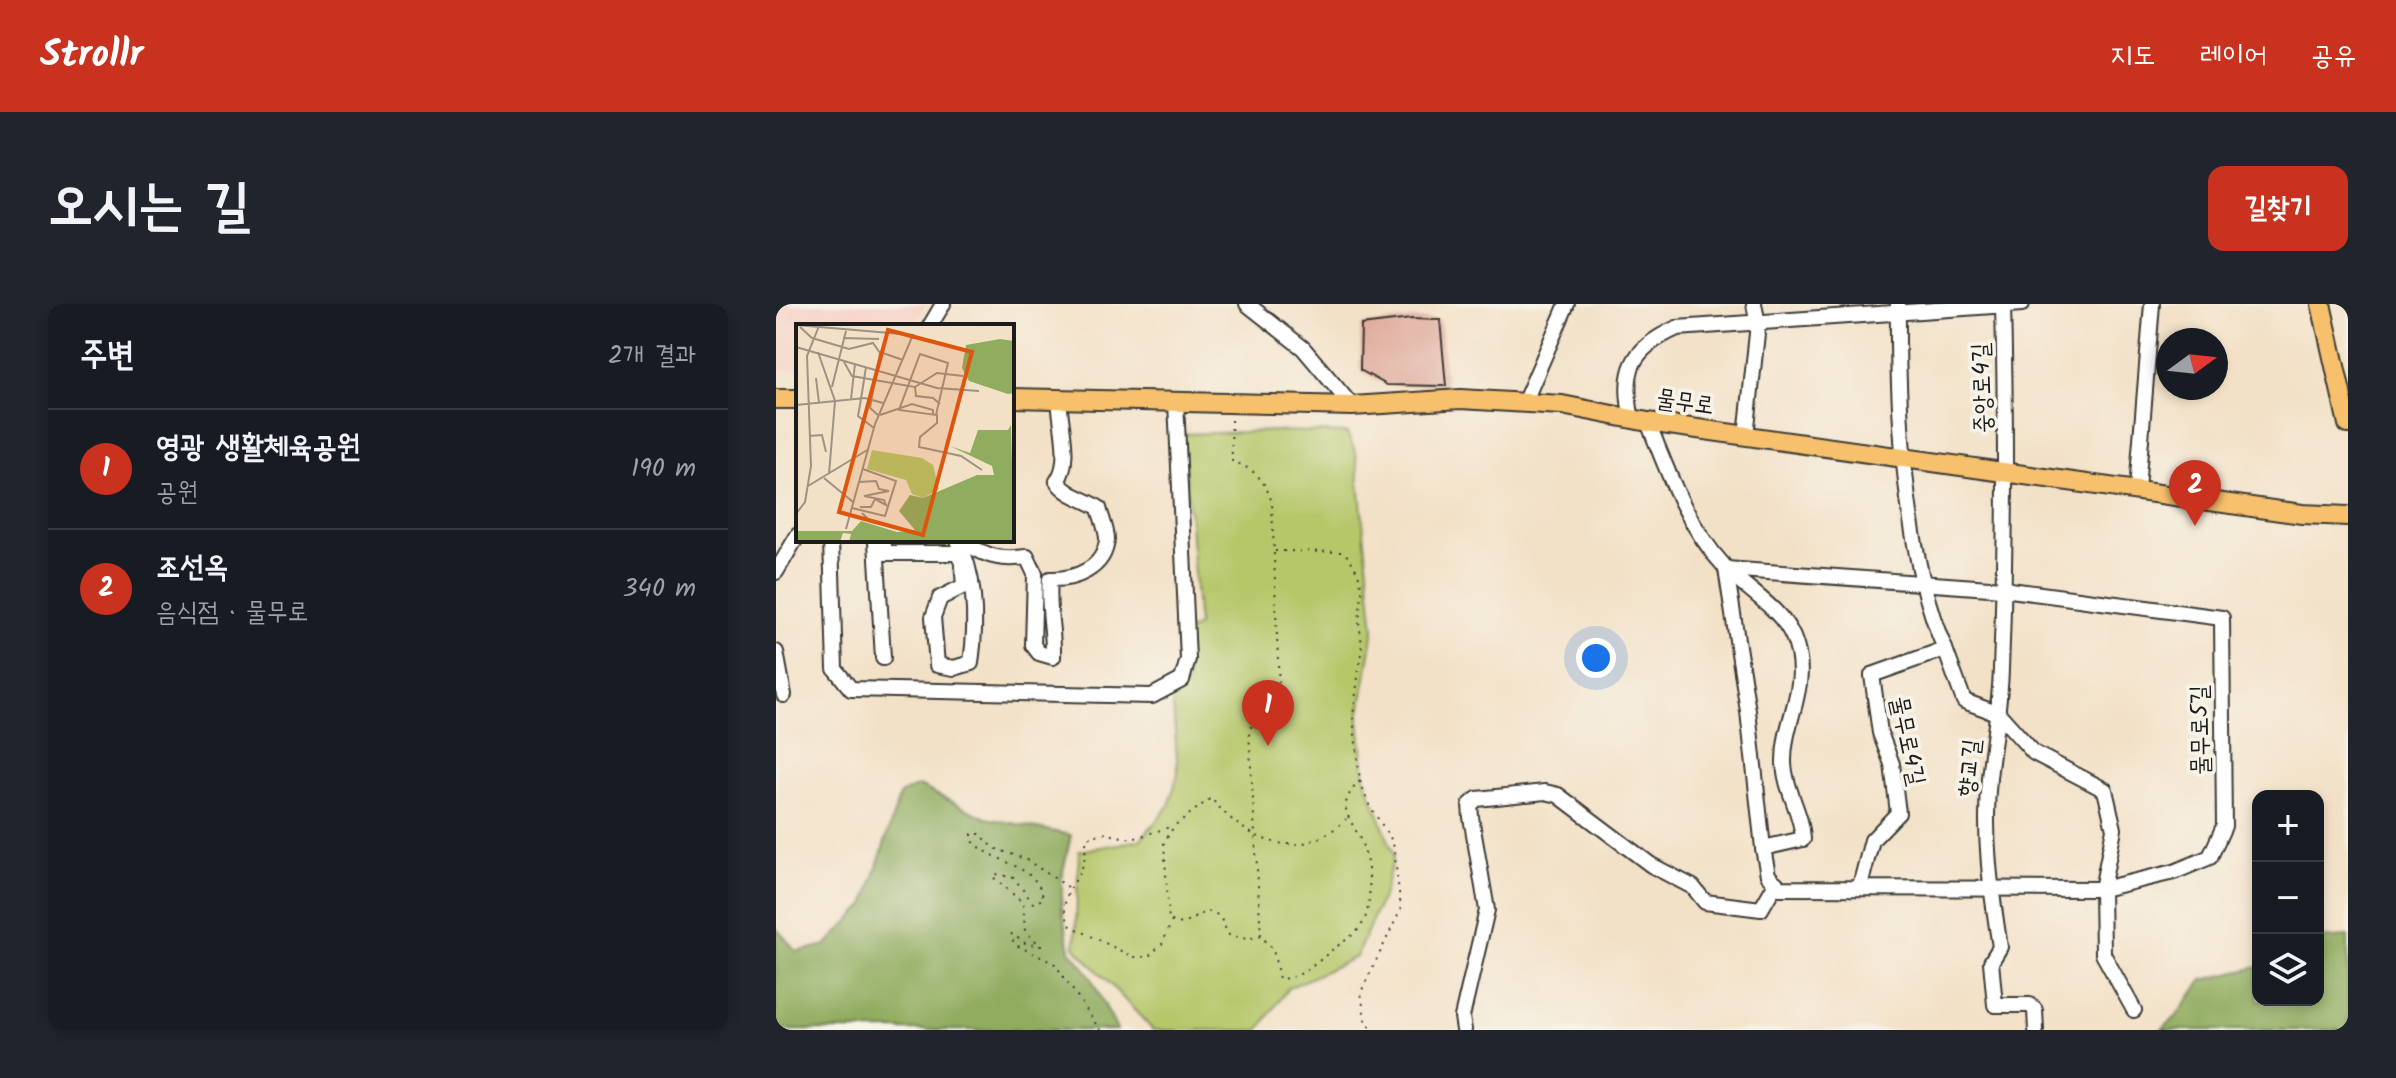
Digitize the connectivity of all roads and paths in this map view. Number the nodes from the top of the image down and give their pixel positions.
1 (943, 304) edge
2 (1247, 304) edge
3 (1567, 304) edge
4 (1754, 304) edge
5 (2022, 304) edge
6 (2152, 304) edge
7 (2321, 304) edge
8 (2003, 305) edge
9 (1898, 308) edge
10 (931, 324) edge
11 (1758, 324) junction
12 (1014, 398) edge
13 (1059, 399) junction
14 (1176, 402) junction
15 (1231, 403) junction
16 (1524, 403) junction
17 (1352, 406) junction
18 (1640, 421) junction
19 (2348, 424) edge
20 (1746, 436) junction
21 (1904, 457) junction
22 (2008, 470) junction
23 (2137, 489) junction
24 (2348, 516) edge
25 (796, 538) edge
26 (831, 542) edge
27 (875, 542) edge
28 (883, 542) edge
29 (959, 542) edge
30 (968, 542) edge
31 (1274, 551) junction
32 (1726, 569) junction
33 (776, 572) edge
34 (1921, 583) junction
35 (2003, 589) junction
36 (1945, 649) junction
37 (776, 652) edge
38 (883, 658) dead end
39 (784, 695) dead end
40 (1999, 714) junction
41 (1360, 781) junction
42 (1347, 819) junction
43 (1174, 826) junction
44 (1255, 836) junction
45 (1763, 848) junction
46 (1776, 883) junction
47 (1860, 886) junction
48 (1068, 887) junction
49 (1989, 888) junction
50 (2102, 889) junction
51 (1172, 921) junction
52 (1261, 936) junction
53 (2134, 1010) dead end
54 (1100, 1030) edge
55 (1372, 1030) edge
56 (1464, 1030) edge
57 (2036, 1030) edge

1 - 10 street
2 - 17 street
3 - 16 street
4 - 11 street
5 - 8 street
6 - 23 street
7 - 19 main road
8 - 9 street
8 - 22 street, 중앙로4길
9 - 11 street
9 - 21 street
11 - 18 street
11 - 20 street
12 - 13 main road, 물무로
13 - 14 main road, 물무로
13 - 30 street
14 - 15 main road, 물무로
14 - 26 street
15 - 17 main road, 물무로
15 - 31 path
16 - 17 main road, 물무로
16 - 18 main road, 물무로
18 - 20 main road, 물무로
18 - 32 street
20 - 21 main road, 물무로
21 - 22 main road, 물무로
21 - 34 street
22 - 23 main road, 물무로
22 - 35 street, 향교길
23 - 24 main road, 물무로
25 - 33 street
27 - 38 street
28 - 29 street
31 - 41 path
31 - 44 path
32 - 34 street, 물무로5길
32 - 45 street
32 - 45 street
34 - 35 street, 물무로5길
34 - 36 street
35 - 40 street, 향교길
35 - 50 street, 물무로5길
36 - 40 street
36 - 47 street, 물무로4길
37 - 39 street
40 - 49 street, 향교길
40 - 50 street
41 - 42 path
41 - 55 path
42 - 44 path
42 - 52 path
43 - 44 path
43 - 48 path
43 - 51 path
44 - 52 path
45 - 46 street
46 - 47 street, 물무로5길
46 - 56 street
47 - 49 street, 물무로5길
48 - 51 path
48 - 54 path
49 - 50 street, 물무로5길
49 - 57 street, 향교길
50 - 53 street
51 - 52 path

